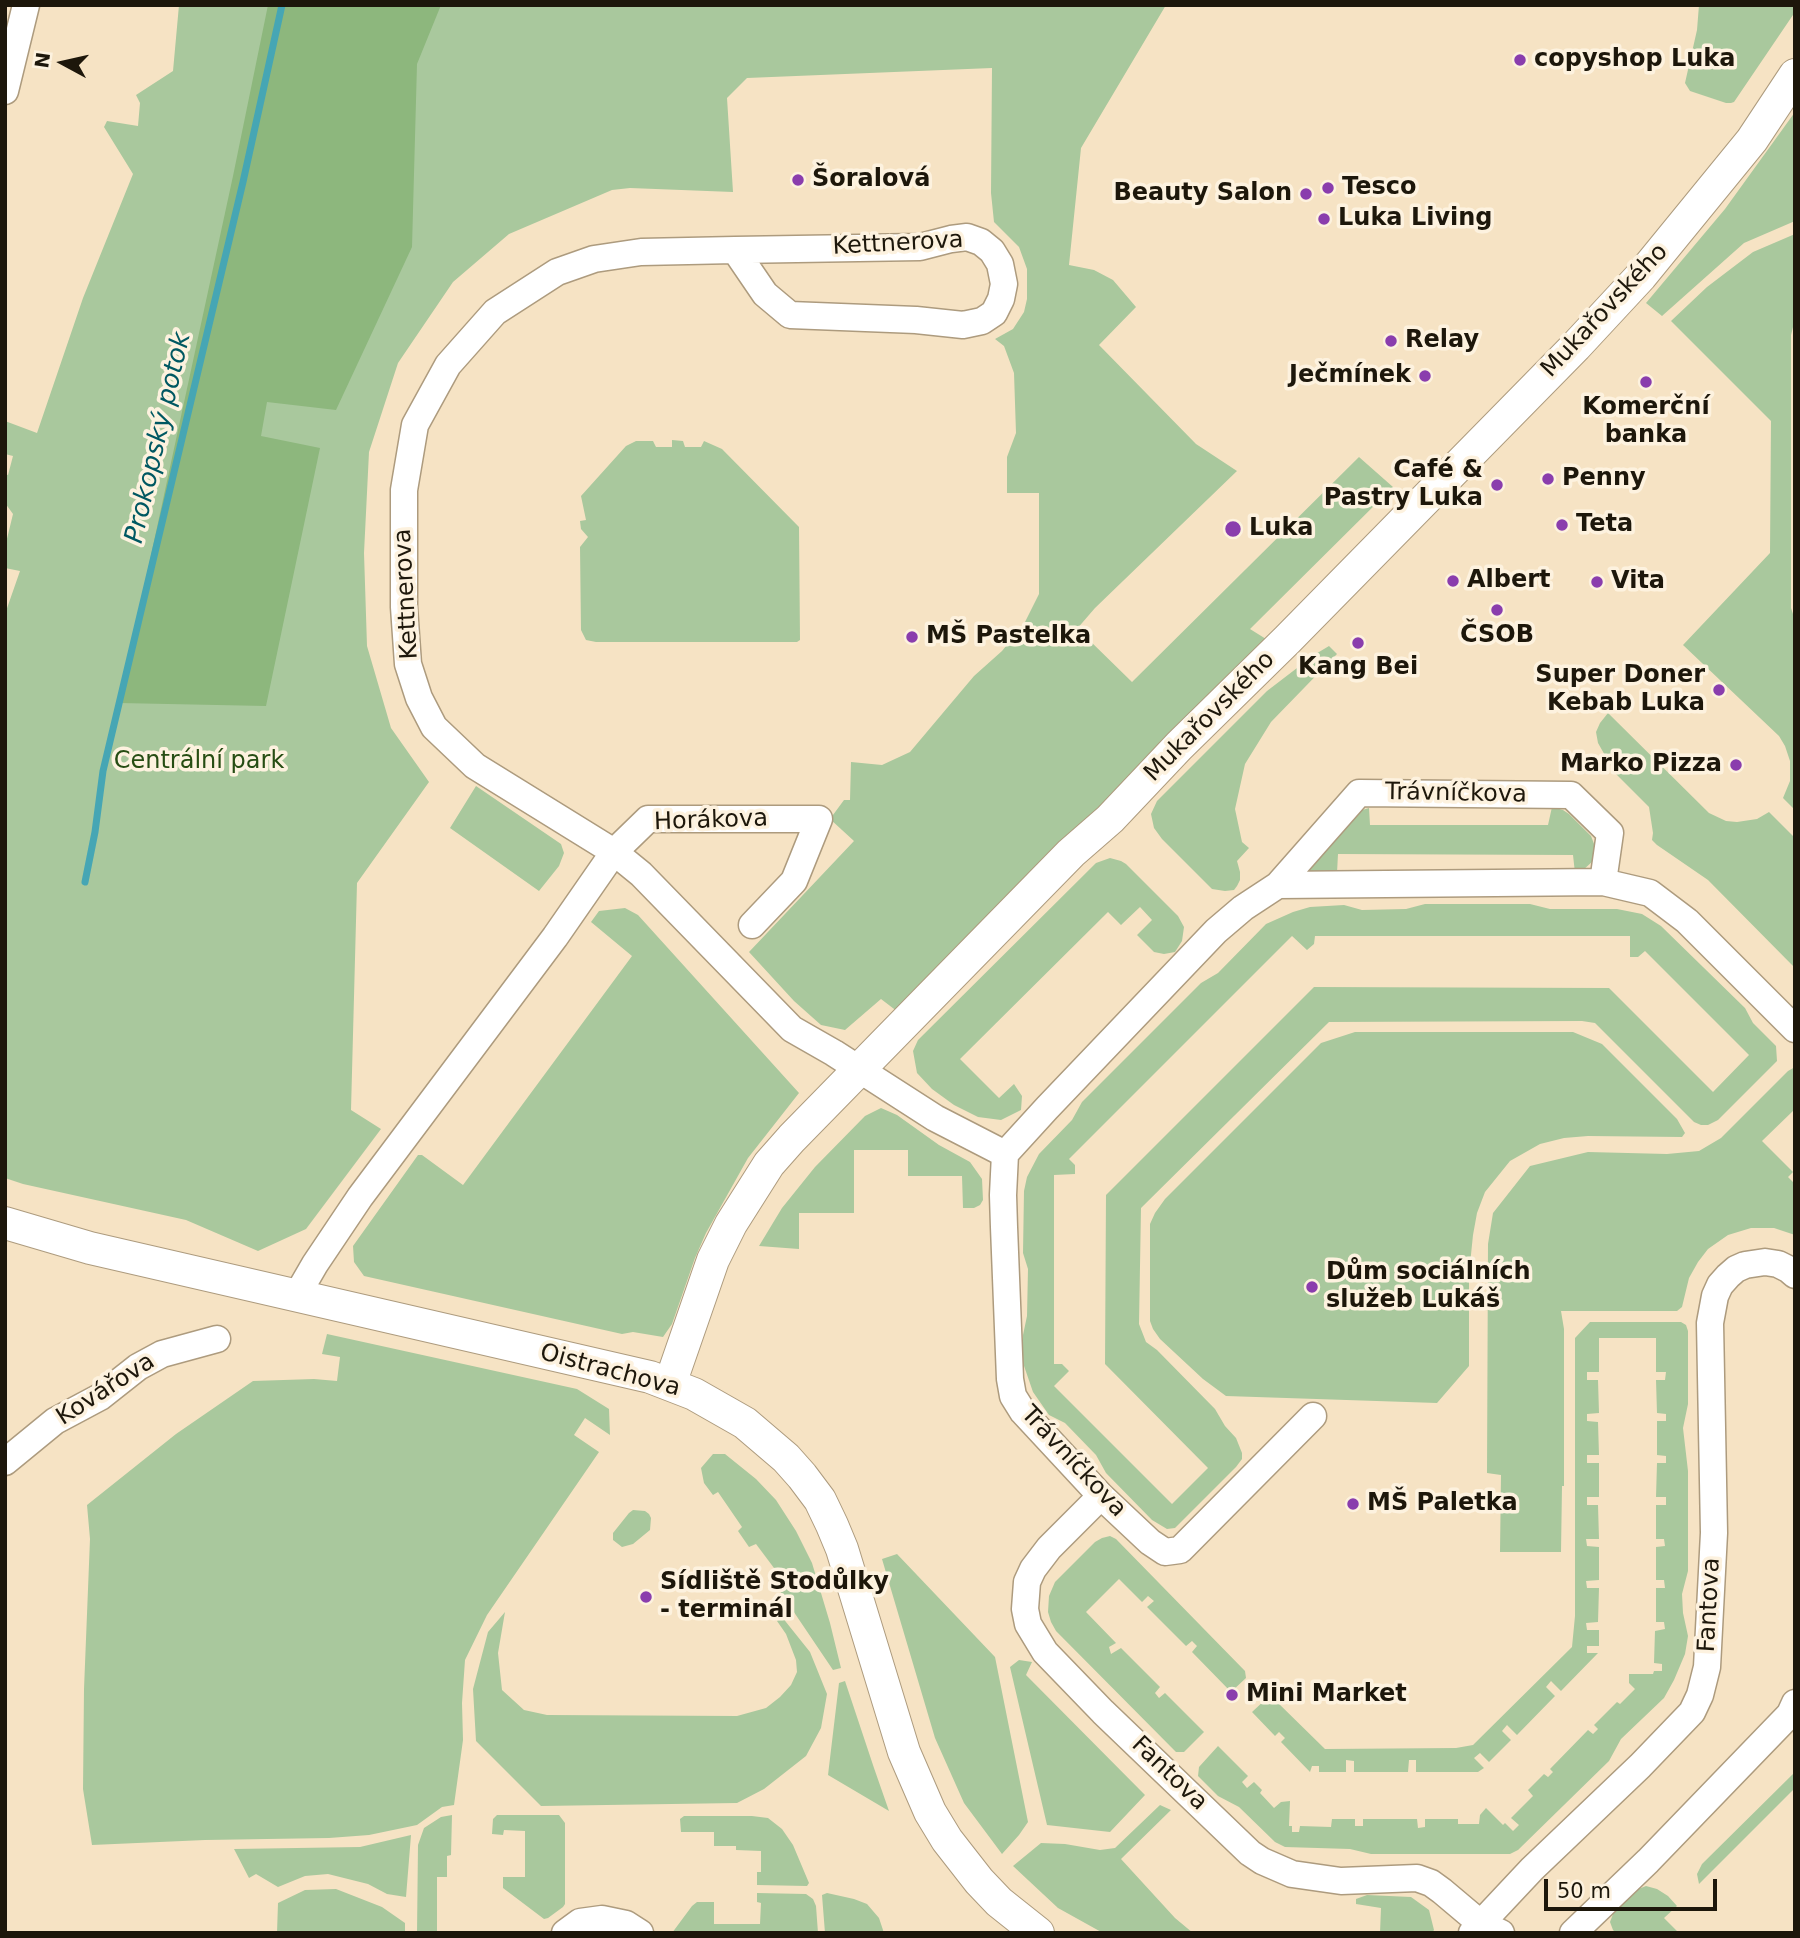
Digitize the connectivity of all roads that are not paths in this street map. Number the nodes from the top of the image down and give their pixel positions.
1 (26, 5) edge
2 (1795, 75) edge
3 (5, 91) edge
4 (734, 250) junction
5 (614, 852) junction
6 (1603, 882) junction
7 (1278, 885) junction
8 (752, 925) dead end
9 (1795, 1029) edge
10 (859, 1070) junction
11 (1006, 1154) junction
12 (5, 1223) edge
13 (1795, 1275) edge
14 (297, 1295) junction
15 (217, 1339) dead end
16 (670, 1384) junction
17 (1313, 1416) dead end
18 (5, 1462) edge
19 (1101, 1496) junction
20 (1795, 1703) edge
21 (1484, 1930) edge
22 (565, 1933) edge
23 (640, 1933) edge
24 (1038, 1933) edge
25 (1573, 1933) edge

1 - 3 street
2 - 10 street, Mukařovského
4 - 4 street, Kettnerova
4 - 5 street, Kettnerova
5 - 8 street, Horákova
5 - 10 street, Kettnerova
5 - 14 street, Horákova
6 - 7 street
6 - 7 street, Trávníčkova
6 - 9 street
7 - 11 street, Trávníčkova
10 - 11 street
10 - 16 street, Mukařovského
11 - 19 street, Trávníčkova
12 - 14 street, Oistrachova
13 - 21 street, Fantova
14 - 16 street, Oistrachova
15 - 18 street, Kovářova
16 - 24 street, Oistrachova
17 - 19 street, Trávníčkova
19 - 21 street, Fantova
20 - 25 street
22 - 23 street

